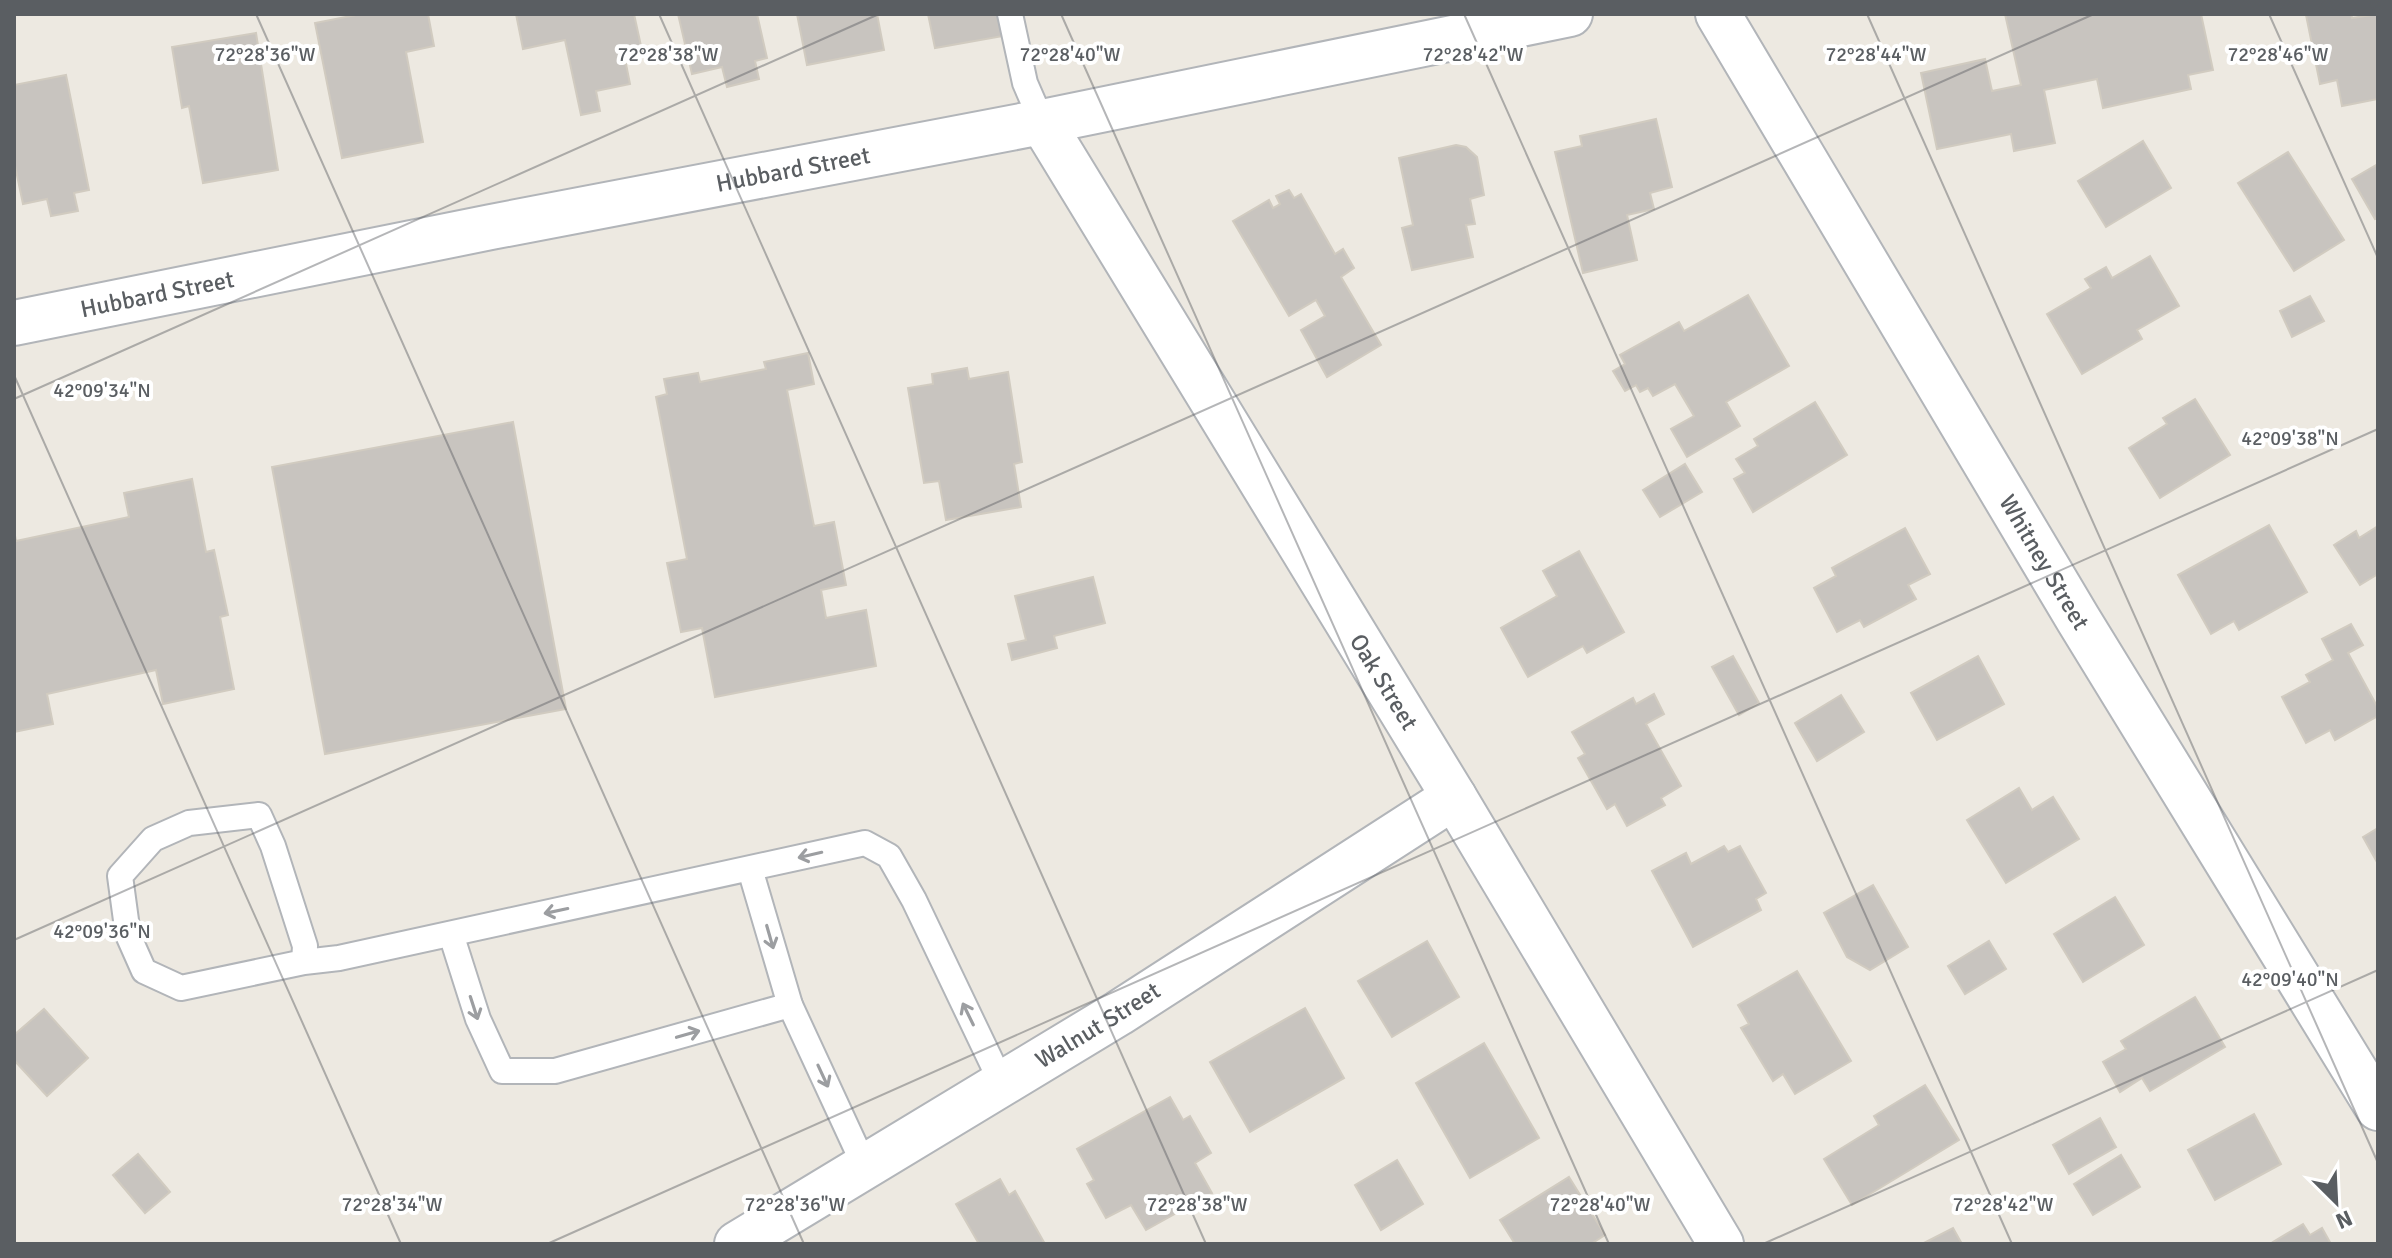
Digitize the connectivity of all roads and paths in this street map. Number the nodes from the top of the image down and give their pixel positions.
1 (1010, 14) edge
2 (1570, 14) edge
3 (1718, 14) edge
4 (1042, 122) junction
5 (14, 323) edge
6 (1454, 797) junction
7 (750, 869) junction
8 (451, 934) junction
9 (304, 962) junction
10 (790, 1005) junction
11 (1002, 1084) junction
12 (2378, 1108) edge
13 (865, 1167) junction
14 (737, 1244) edge
15 (1721, 1244) edge

1 - 4 lane
2 - 4 street, Hubbard Street
3 - 12 street, Whitney Street
4 - 5 street, Hubbard Street
4 - 6 street, Oak Street
6 - 11 street, Walnut Street
6 - 15 street, Oak Street
7 -> 8 lane
7 -> 10 lane
11 -> 7 lane
8 - 9 lane
8 -> 10 lane
9 - 9 lane
10 -> 13 lane
11 - 13 street, Walnut Street
13 - 14 street, Walnut Street

